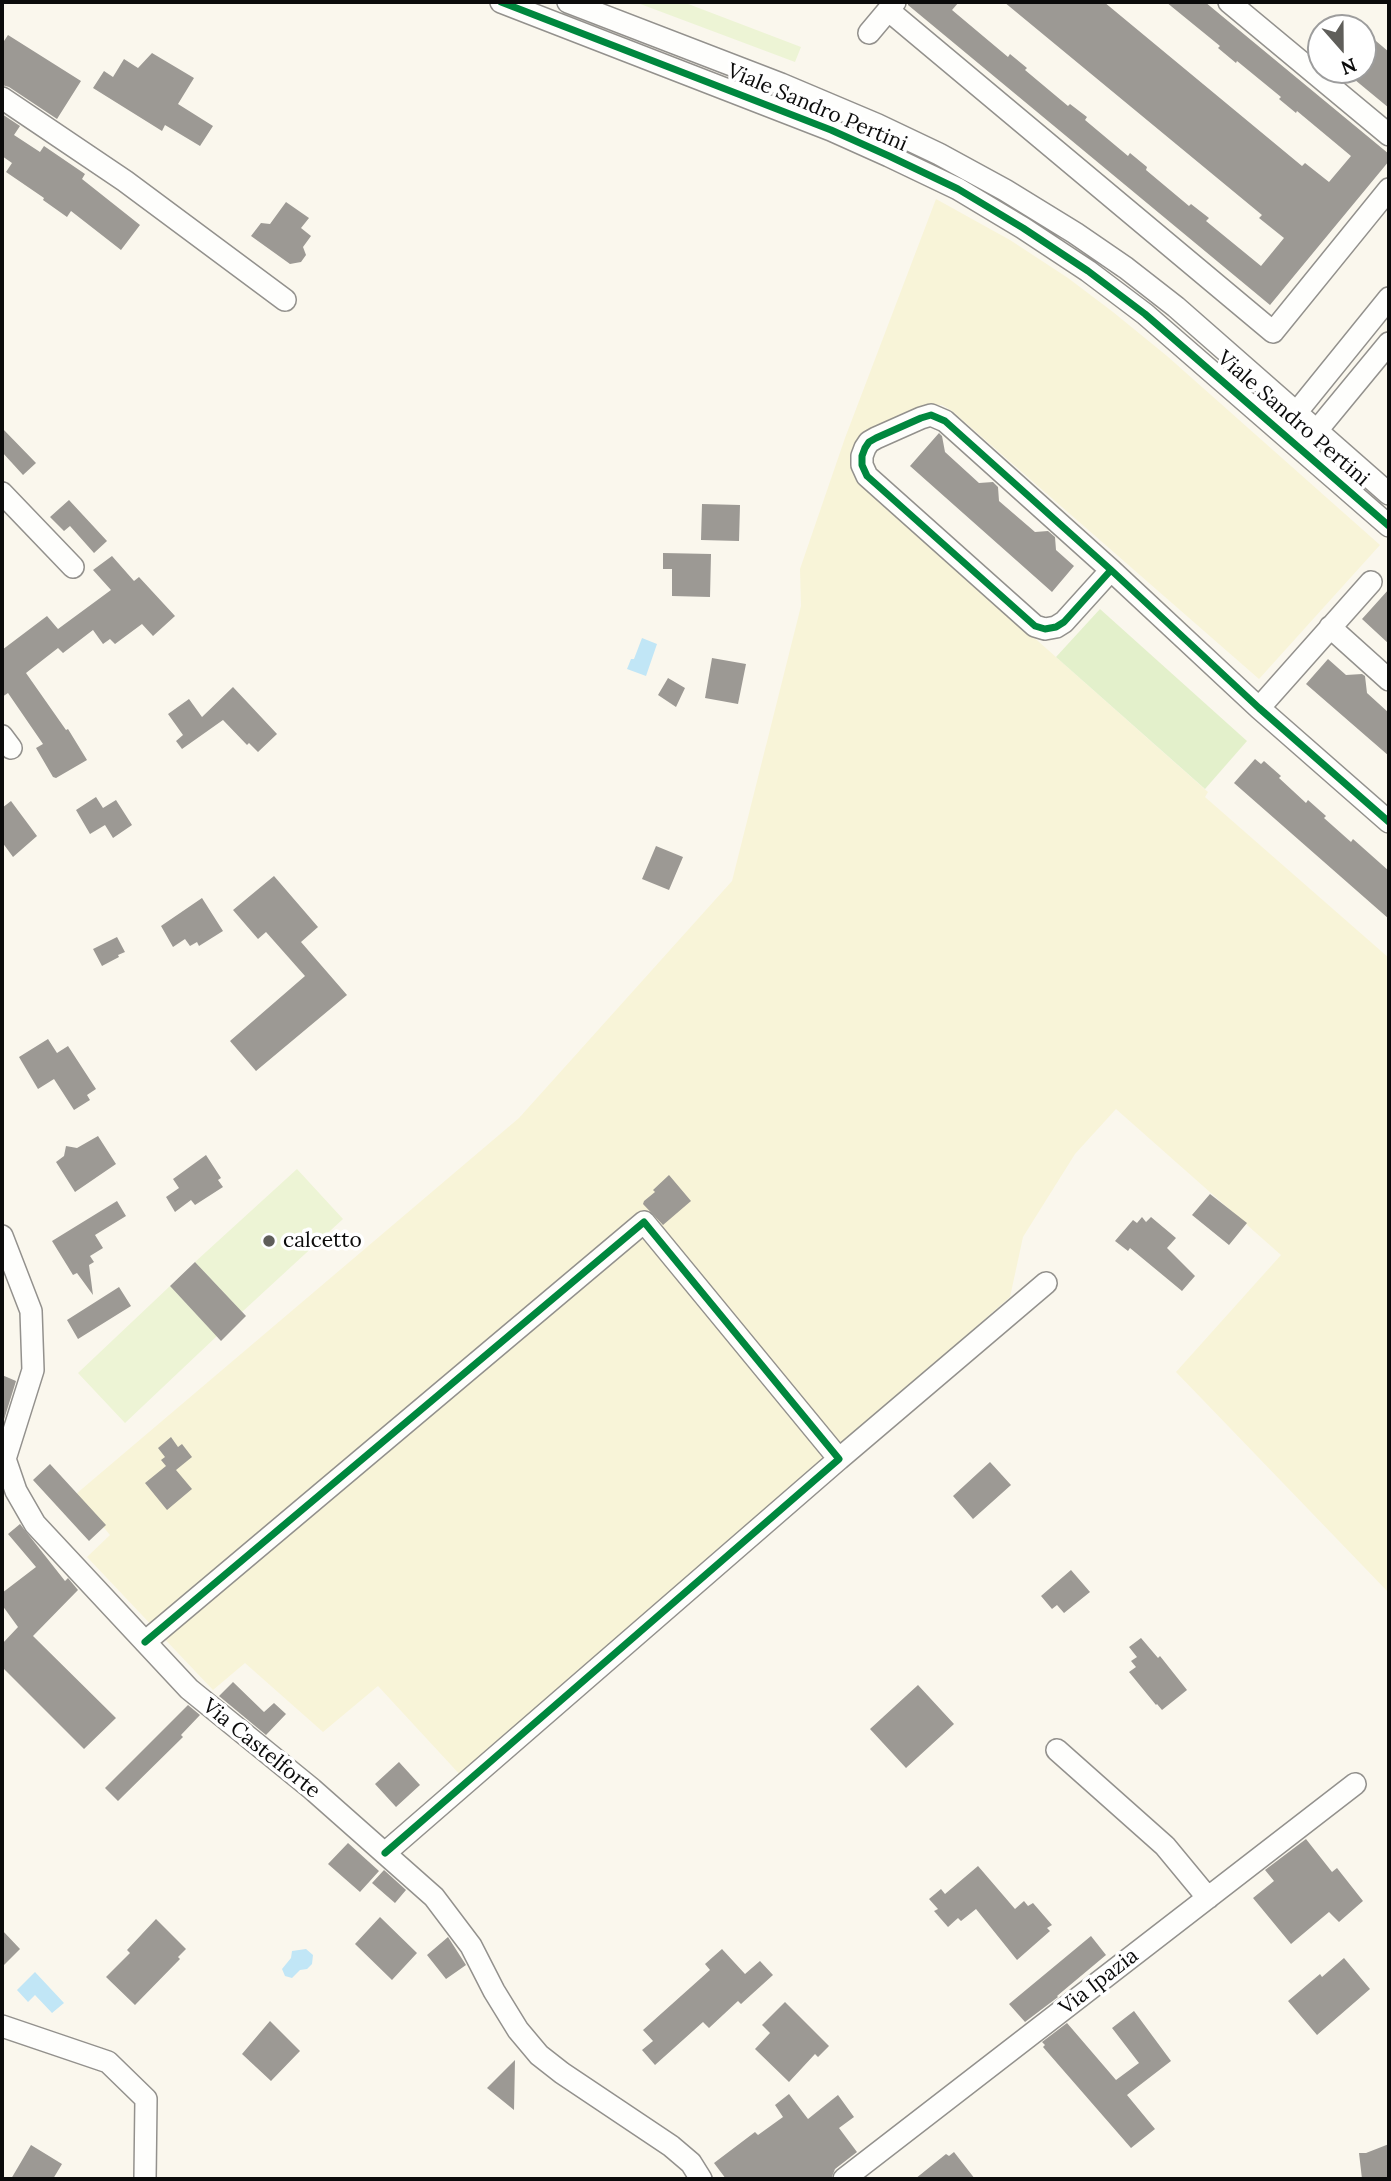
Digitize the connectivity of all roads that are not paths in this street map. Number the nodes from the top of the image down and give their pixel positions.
1 (502, 2) edge
2 (568, 2) edge
3 (1229, 2) edge
4 (891, 6) edge
5 (869, 33) dead end
6 (2, 98) edge
7 (1389, 135) edge
8 (1389, 189) edge
9 (1389, 298) edge
10 (285, 300) dead end
11 (1389, 343) edge
12 (1296, 413) junction
13 (1317, 430) junction
14 (1280, 431) junction
15 (1301, 449) junction
16 (2, 493) edge
17 (1389, 494) edge
18 (1389, 526) edge
19 (72, 567) dead end
20 (1111, 570) junction
21 (1371, 582) dead end
22 (1330, 627) junction
23 (1389, 680) edge
24 (1259, 708) junction
25 (1389, 822) edge
26 (2, 1236) edge
27 (1046, 1283) dead end
28 (839, 1459) junction
29 (145, 1642) junction
30 (1058, 1751) dead end
31 (1355, 1784) dead end
32 (384, 1853) junction
33 (1208, 1898) junction
34 (2, 2026) edge
35 (145, 2179) edge
36 (701, 2179) edge
37 (844, 2179) edge

1 - 14 street, Viale Sandro Pertini
2 - 12 street, Viale Sandro Pertini
3 - 7 street
4 - 5 street
4 - 8 street
6 - 10 street
9 - 12 street
11 - 13 street
12 - 13 street, Viale Sandro Pertini
12 - 14 street
13 - 15 street
13 - 17 street, Viale Sandro Pertini
14 - 15 street, Viale Sandro Pertini
15 - 18 street, Viale Sandro Pertini
16 - 19 street
20 - 20 street
20 - 24 street
21 - 22 street
22 - 23 street
22 - 24 street
24 - 25 street
26 - 29 street, Via Castelforte
27 - 28 street
28 - 29 street
28 - 32 street
29 - 32 street, Via Castelforte
30 - 33 street
31 - 33 street, Via Ipazia
32 - 36 street, Via Castelforte
33 - 37 street, Via Ipazia
34 - 35 street

